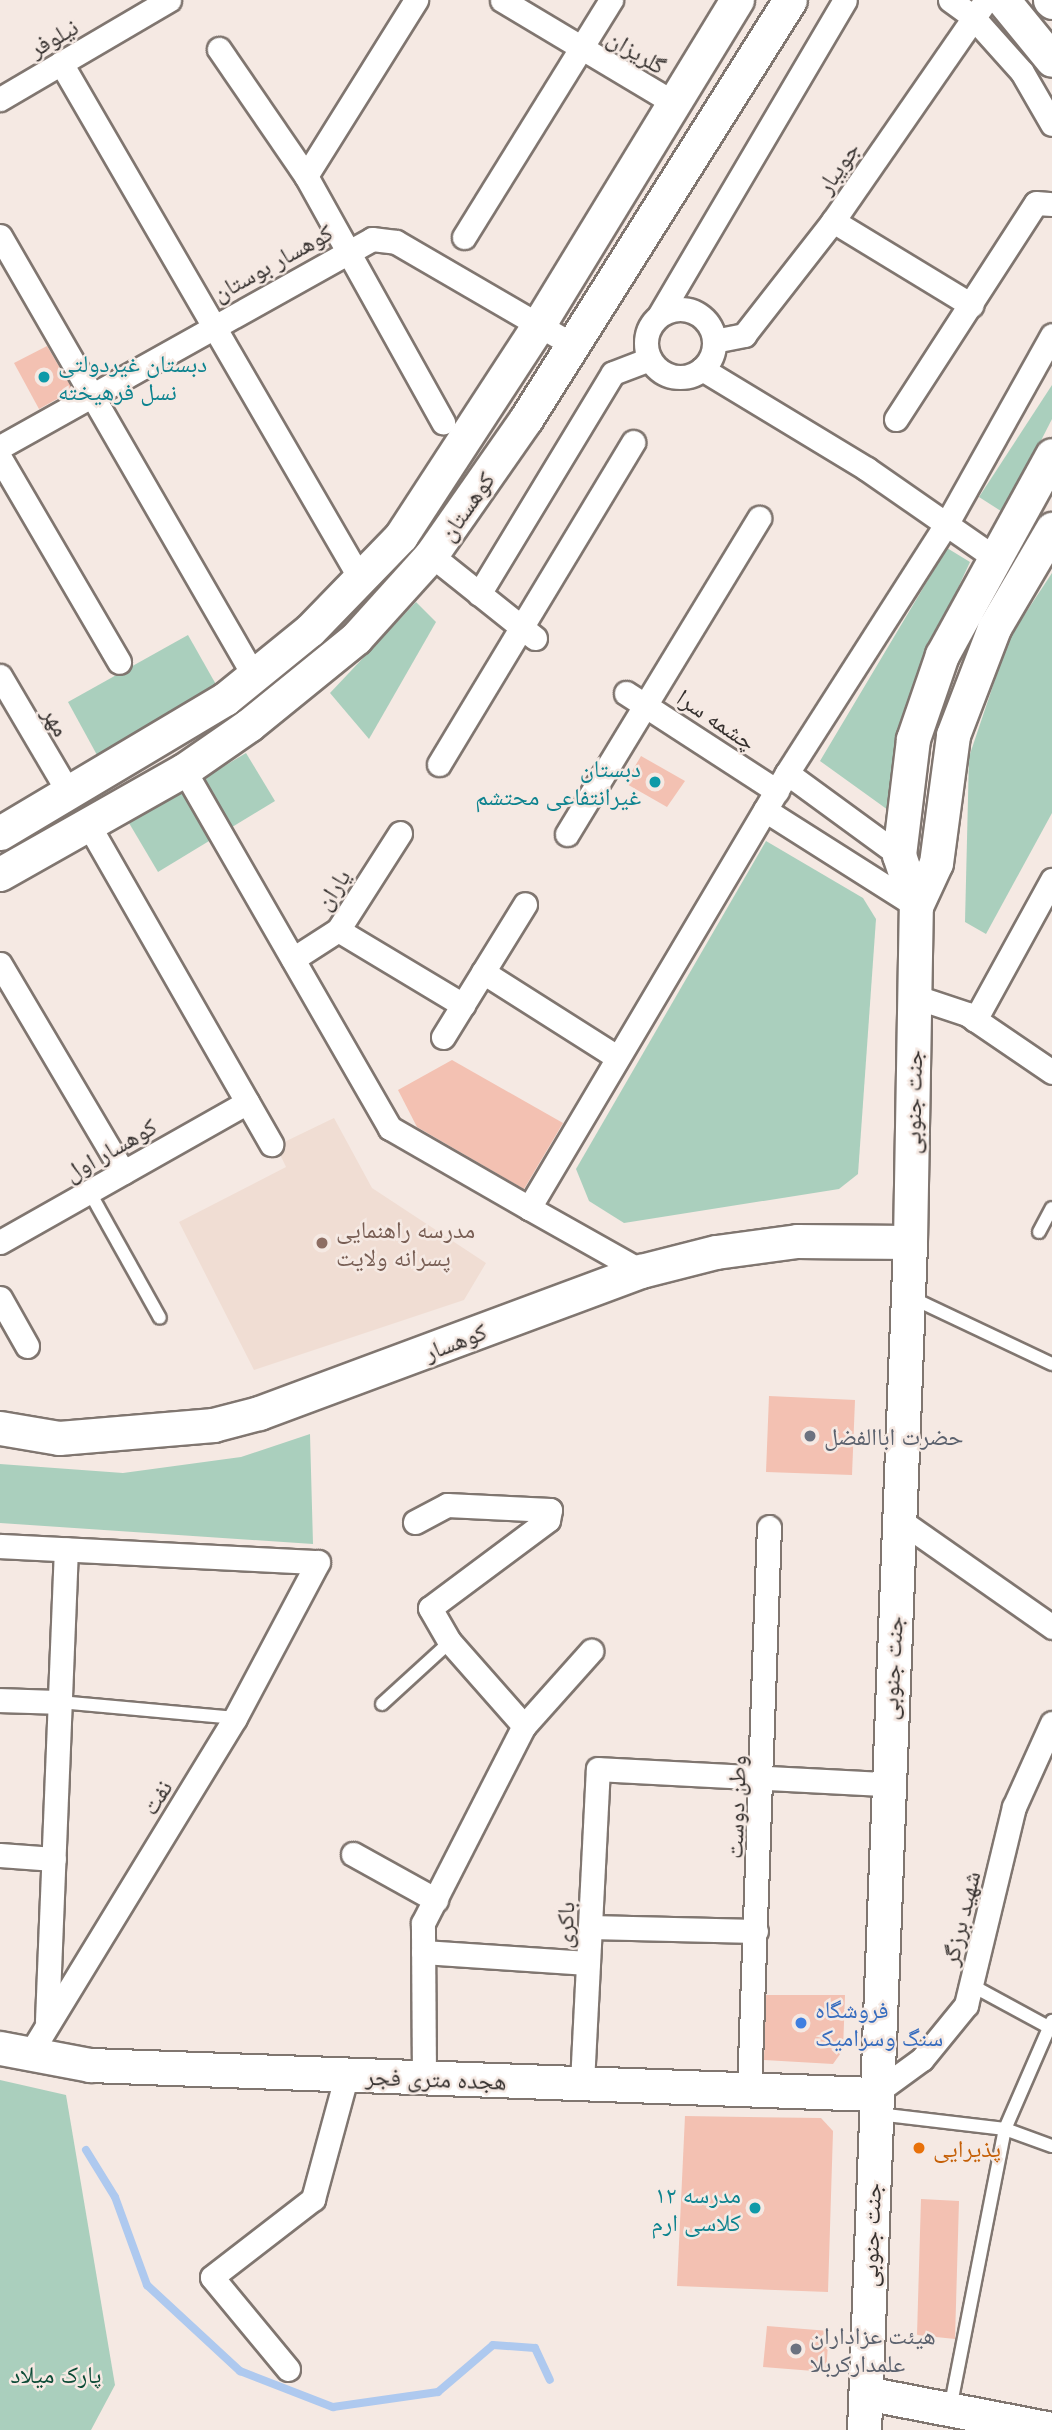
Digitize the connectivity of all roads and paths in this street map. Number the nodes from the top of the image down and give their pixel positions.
1 (170, 0) edge
2 (416, 0) edge
3 (502, 0) edge
4 (611, 0) edge
5 (737, 0) edge
6 (790, 0) edge
7 (845, 0) edge
8 (950, 0) edge
9 (1003, 0) edge
10 (978, 7) edge
11 (582, 48) junction
12 (219, 49) dead end
13 (1052, 60) edge
14 (61, 63) junction
15 (0, 99) edge
16 (674, 103) junction
17 (1052, 124) edge
18 (710, 125) junction
19 (306, 176) junction
20 (1052, 204) edge
21 (833, 221) junction
22 (0, 236) edge
23 (464, 237) dead end
24 (348, 248) junction
25 (971, 305) junction
26 (660, 314) junction
27 (215, 324) junction
28 (539, 324) junction
29 (1052, 335) edge
30 (714, 341) junction
31 (573, 345) junction
32 (649, 359) junction
33 (702, 369) junction
34 (93, 394) junction
35 (896, 419) dead end
36 (443, 422) dead end
37 (633, 442) dead end
38 (0, 447) edge
39 (1052, 455) edge
40 (0, 458) edge
41 (423, 507) junction
42 (759, 518) dead end
43 (947, 523) junction
44 (452, 528) junction
45 (1052, 528) edge
46 (432, 555) junction
47 (995, 558) junction
48 (361, 580) junction
49 (479, 594) junction
50 (528, 633) junction
51 (119, 662) dead end
52 (0, 676) edge
53 (254, 676) junction
54 (626, 693) dead end
55 (647, 704) junction
56 (439, 764) dead end
57 (184, 770) junction
58 (776, 791) junction
59 (69, 793) junction
60 (88, 824) junction
61 (400, 832) dead end
62 (0, 833) edge
63 (567, 834) dead end
64 (900, 855) junction
65 (0, 874) edge
66 (1052, 880) edge
67 (525, 904) dead end
68 (916, 906) junction
69 (338, 930) junction
70 (293, 958) junction
71 (0, 964) edge
72 (483, 972) junction
73 (913, 996) junction
74 (463, 1004) junction
75 (975, 1020) junction
76 (443, 1037) dead end
77 (617, 1057) junction
78 (1052, 1072) edge
79 (247, 1102) junction
80 (271, 1144) dead end
81 (124, 1172) junction
82 (89, 1191) junction
83 (529, 1208) junction
84 (1052, 1208) edge
85 (1039, 1232) dead end
86 (0, 1242) edge
87 (910, 1242) junction
88 (641, 1271) junction
89 (908, 1296) junction
90 (0, 1298) edge
91 (159, 1318) dead end
92 (27, 1346) dead end
93 (1052, 1364) edge
94 (0, 1428) edge
95 (898, 1519) junction
96 (415, 1522) dead end
97 (769, 1527) dead end
98 (0, 1546) edge
99 (66, 1549) junction
100 (1052, 1627) edge
101 (450, 1642) junction
102 (591, 1651) dead end
103 (0, 1700) edge
104 (60, 1702) junction
105 (382, 1704) dead end
106 (235, 1718) junction
107 (1052, 1723) edge
108 (524, 1726) junction
109 (763, 1778) junction
110 (886, 1784) junction
111 (353, 1854) dead end
112 (0, 1856) edge
113 (54, 1859) junction
114 (436, 1900) junction
115 (590, 1927) junction
116 (756, 1931) junction
117 (423, 1952) junction
118 (588, 1963) junction
119 (971, 1985) junction
120 (47, 2024) junction
121 (1051, 2026) edge
122 (15, 2051) edge
123 (347, 2074) junction
124 (424, 2077) junction
125 (582, 2083) junction
126 (749, 2090) junction
127 (874, 2104) junction
128 (1005, 2129) junction
129 (1052, 2146) edge
130 (288, 2369) dead end
131 (866, 2393) junction
132 (950, 2409) junction
133 (1052, 2429) edge
134 (864, 2430) edge

1 - 14 street, نیلوفر
2 - 19 street
3 - 11 street, گلریزان
4 - 11 street
5 - 16 main road, کوهستان
6 - 18 main road, کوهستان
7 - 26 street
8 - 10 street
9 - 13 main road
10 - 17 street
10 - 21 street, جویبار
11 - 16 street, گلریزان
11 - 23 street
12 - 19 street
14 - 15 street, نیلوفر
14 - 27 street
16 - 18 main road
16 - 28 main road, کوهستان
18 - 31 main road, کوهستان
19 - 24 street
20 - 25 street
21 - 25 street
21 - 30 street, جویبار
22 - 34 street
24 - 27 street, کوهسار بوستان
24 - 28 street, کوهسار بوستان
24 - 36 street
25 - 35 street
26 - 30 street
26 - 32 street
27 - 34 street, کوهسار بوستان
27 - 48 street
28 - 31 street, کوهسار بوستان
28 - 41 main road, کوهستان
29 - 43 street
30 - 33 street
31 - 44 main road, کوهستان
32 - 33 street
32 - 49 street
33 - 43 street
34 - 38 street, کوهسار بوستان
34 - 53 street
37 - 50 street
39 - 47 main road, جنت جنوبی
40 - 51 street
41 - 44 main road
41 - 48 main road, کوهستان
42 - 55 street
43 - 47 street
43 - 58 street
44 - 46 main road, کوهستان
45 - 68 main road, جنت جنوبی
46 - 49 street
46 - 57 main road, کوهستان
47 - 64 main road, جنت جنوبی
48 - 53 main road, کوهستان
49 - 50 street
50 - 56 street
52 - 59 street, مهر
53 - 59 main road, کوهستان
54 - 55 street, چشمه‌ سرا
55 - 58 street, چشمه‌ سرا
55 - 63 street
57 - 60 main road, کوهستان
57 - 70 street
58 - 64 street
58 - 68 street
58 - 77 street
59 - 62 main road, کوهستان
60 - 65 main road, کوهستان
60 - 79 street
61 - 69 street, یاران
64 - 68 main road, جنت جنوبی
66 - 75 street
67 - 72 street
68 - 73 main road, جنت جنوبی
69 - 70 street, یاران
69 - 74 street
70 - 83 street
71 - 81 street
72 - 74 street
72 - 77 street
73 - 75 street
73 - 87 main road, جنت جنوبی
74 - 76 street
75 - 78 street
77 - 83 street
79 - 80 street
79 - 81 street, کوهسار اول
81 - 82 street, کوهسار اول
82 - 86 street, کوهسار اول
82 - 91 lane
83 - 88 street
84 - 85 lane
87 - 88 main road, کوهسار
87 - 89 main road, جنت جنوبی
88 - 94 main road, کوهسار
89 - 93 lane
89 - 95 main road, جنت جنوبی
90 - 92 street
95 - 100 street
95 - 110 main road, جنت جنوبی
96 - 101 street
97 - 109 street, وطن دوست
98 - 99 street
99 - 104 street
99 - 106 street, نفت
101 - 105 lane
101 - 108 street
102 - 108 street
103 - 104 street
104 - 106 lane
104 - 113 street
106 - 120 street, نفت
107 - 119 street, شهید برزگر
108 - 114 street
109 - 110 street
109 - 115 street, باکری
109 - 116 street, وطن دوست
110 - 127 main road, جنت جنوبی
111 - 114 street
112 - 113 street
113 - 120 street
114 - 117 street
115 - 116 street
115 - 118 street, باکری
116 - 126 street, وطن دوست
117 - 118 street
117 - 124 street
118 - 125 street, باکری
119 - 121 lane
119 - 127 street, شهید برزگر
120 - 122 street, نفت
121 - 128 lane
122 - 123 main road, هجده متری فجر
123 - 124 main road, هجده متری فجر
123 - 130 street
124 - 125 main road, هجده متری فجر
125 - 126 main road, هجده متری فجر
126 - 127 main road, هجده متری فجر
127 - 128 lane
127 - 131 main road, جنت جنوبی
128 - 129 lane
128 - 132 lane
131 - 132 main road
131 - 134 main road, جنت جنوبی
132 - 133 main road

